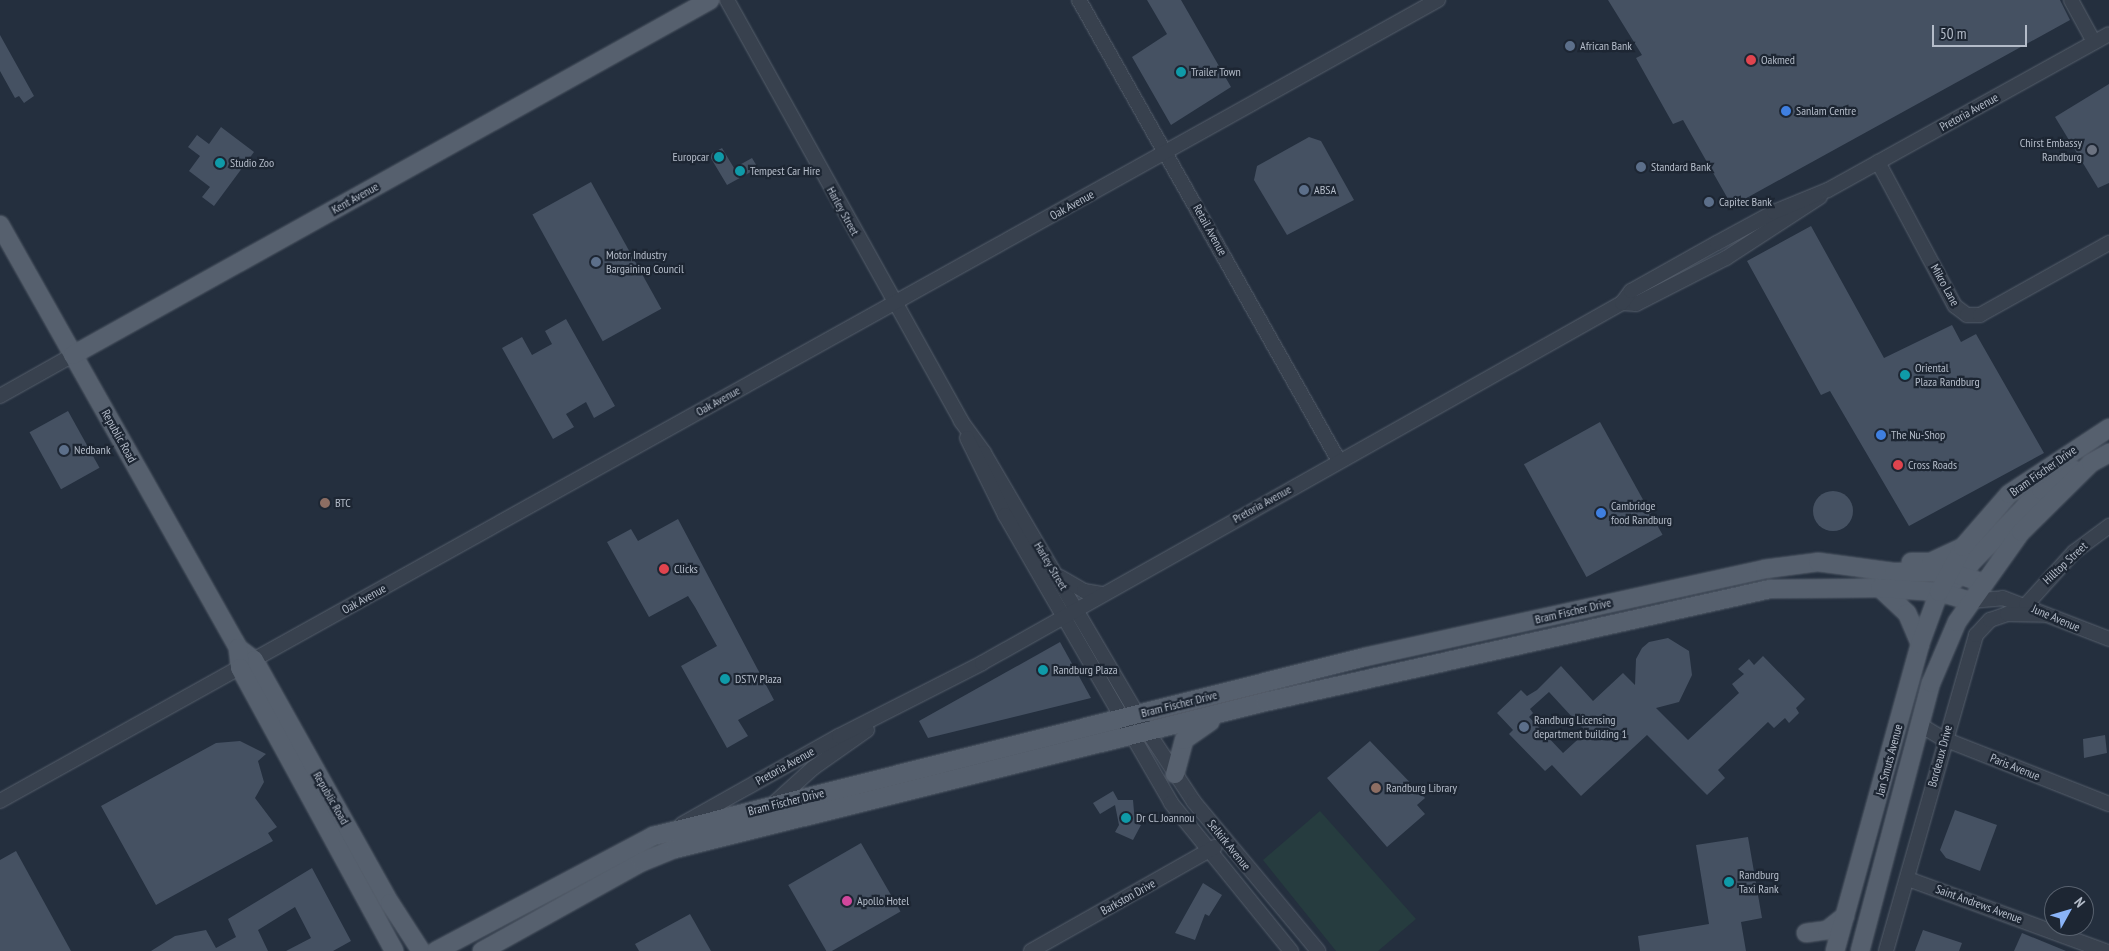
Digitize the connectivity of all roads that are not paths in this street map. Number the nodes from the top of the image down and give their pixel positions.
1 (710, 0) edge
2 (727, 0) edge
3 (1079, 0) edge
4 (2071, 0) edge
5 (1438, 1) edge
6 (2109, 34) edge
7 (2094, 42) junction
8 (1168, 153) junction
9 (1878, 162) junction
10 (0, 225) edge
11 (2109, 243) edge
12 (894, 303) junction
13 (73, 356) junction
14 (0, 396) edge
15 (961, 421) junction
16 (2109, 428) edge
17 (2109, 453) edge
18 (1339, 461) junction
19 (2091, 463) junction
20 (2109, 526) edge
21 (1963, 547) junction
22 (1818, 562) junction
23 (1055, 573) junction
24 (1956, 574) junction
25 (1983, 583) junction
26 (1880, 588) junction
27 (1939, 592) junction
28 (1102, 594) junction
29 (2004, 598) junction
30 (1971, 600) junction
31 (2026, 605) junction
32 (1076, 608) junction
33 (2046, 615) junction
34 (1062, 617) junction
35 (2109, 640) edge
36 (1920, 644) junction
37 (247, 664) junction
38 (902, 706) junction
39 (1138, 714) junction
40 (1226, 714) junction
41 (1120, 719) junction
42 (1922, 726) junction
43 (1148, 732) junction
44 (1129, 735) junction
45 (1944, 739) junction
46 (1175, 774) junction
47 (0, 800) edge
48 (2109, 804) edge
49 (770, 807) junction
50 (749, 829) junction
51 (670, 831) junction
52 (1224, 840) junction
53 (1208, 852) junction
54 (1908, 879) junction
55 (1845, 916) junction
56 (1806, 934) dead end
57 (394, 951) edge
58 (421, 951) edge
59 (436, 951) edge
60 (482, 951) edge
61 (1031, 951) edge
62 (1291, 951) edge
63 (1318, 951) edge
64 (1835, 951) edge
65 (1860, 951) edge
66 (1886, 951) edge
67 (2105, 951) edge

1 - 13 main road, Kent Avenue
2 - 12 street, Harley Street
3 - 8 street, Retail Avenue
4 - 7 street
5 - 8 street, Oak Avenue
6 - 7 street, Pretoria Avenue
7 - 9 street, Pretoria Avenue
8 - 12 street, Oak Avenue
8 - 18 street, Retail Avenue
9 - 11 street, Mikro Lane
9 - 18 street, Pretoria Avenue
10 - 13 main road, Republic Road
12 - 15 street, Harley Street
12 - 37 street, Oak Avenue
13 - 14 street, Kent Avenue
13 - 37 main road, Republic Road
15 - 23 street, Harley Street
15 - 34 street, Harley Street
16 - 21 main road, Bram Fischer Drive
17 - 19 main road, Bram Fischer Drive
18 - 28 street, Pretoria Avenue
19 - 24 main road
19 - 25 main road, Bram Fischer Drive
20 - 31 street, Hilltop Street
21 - 22 main road
21 - 24 main road, Bram Fischer Drive
22 - 24 main road, Bram Fischer Drive
22 - 39 main road, Bram Fischer Drive
23 - 28 street
23 - 32 street, Harley Street
24 - 25 main road, Bram Fischer Drive
24 - 27 main road, Jan Smuts Avenue
25 - 29 street, June Avenue
25 - 30 main road, Jan Smuts Avenue
26 - 27 main road, Bram Fischer Drive
26 - 36 main road
26 - 40 main road, Bram Fischer Drive
27 - 30 main road, Bram Fischer Drive
27 - 36 main road, Jan Smuts Avenue
28 - 32 street, Pretoria Avenue
29 - 30 street, June Avenue
29 - 31 street, June Avenue
30 - 42 main road, Jan Smuts Avenue
31 - 33 street, June Avenue
32 - 34 street, Pretoria Avenue
32 - 39 street, Harley Street
33 - 35 street, June Avenue
33 - 45 street, Bordeaux Drive
34 - 38 street, Pretoria Avenue
34 - 41 street, Harley Street
36 - 55 main road, Jan Smuts Avenue
37 - 47 street, Oak Avenue
37 - 57 main road, Republic Road
37 - 58 main road, Republic Road
38 - 49 street, Pretoria Avenue
38 - 51 street, Pretoria Avenue
39 - 41 main road, Bram Fischer Drive
39 - 43 street, Harley Street
40 - 43 main road, Bram Fischer Drive
40 - 46 main road
41 - 44 street, Selkirk Avenue
41 - 49 main road, Bram Fischer Drive
42 - 45 street, Paris Avenue
42 - 65 main road, Jan Smuts Avenue
43 - 44 main road, Bram Fischer Drive
43 - 46 street, Selkirk Avenue
44 - 50 main road, Bram Fischer Drive
44 - 53 street, Selkirk Avenue
45 - 48 street, Paris Avenue
45 - 54 street, Bordeaux Drive
46 - 52 street, Selkirk Avenue
49 - 50 street, Pretoria Avenue
49 - 51 main road, Bram Fischer Drive
50 - 60 main road, Bram Fischer Drive
51 - 59 main road, Bram Fischer Drive
52 - 53 street, Barkston Drive
52 - 63 street, Selkirk Avenue
53 - 61 street, Barkston Drive
53 - 62 street, Selkirk Avenue
54 - 66 street, Bordeaux Drive
54 - 67 street, Saint Andrews Avenue
55 - 56 main road
55 - 64 main road, Jan Smuts Avenue

